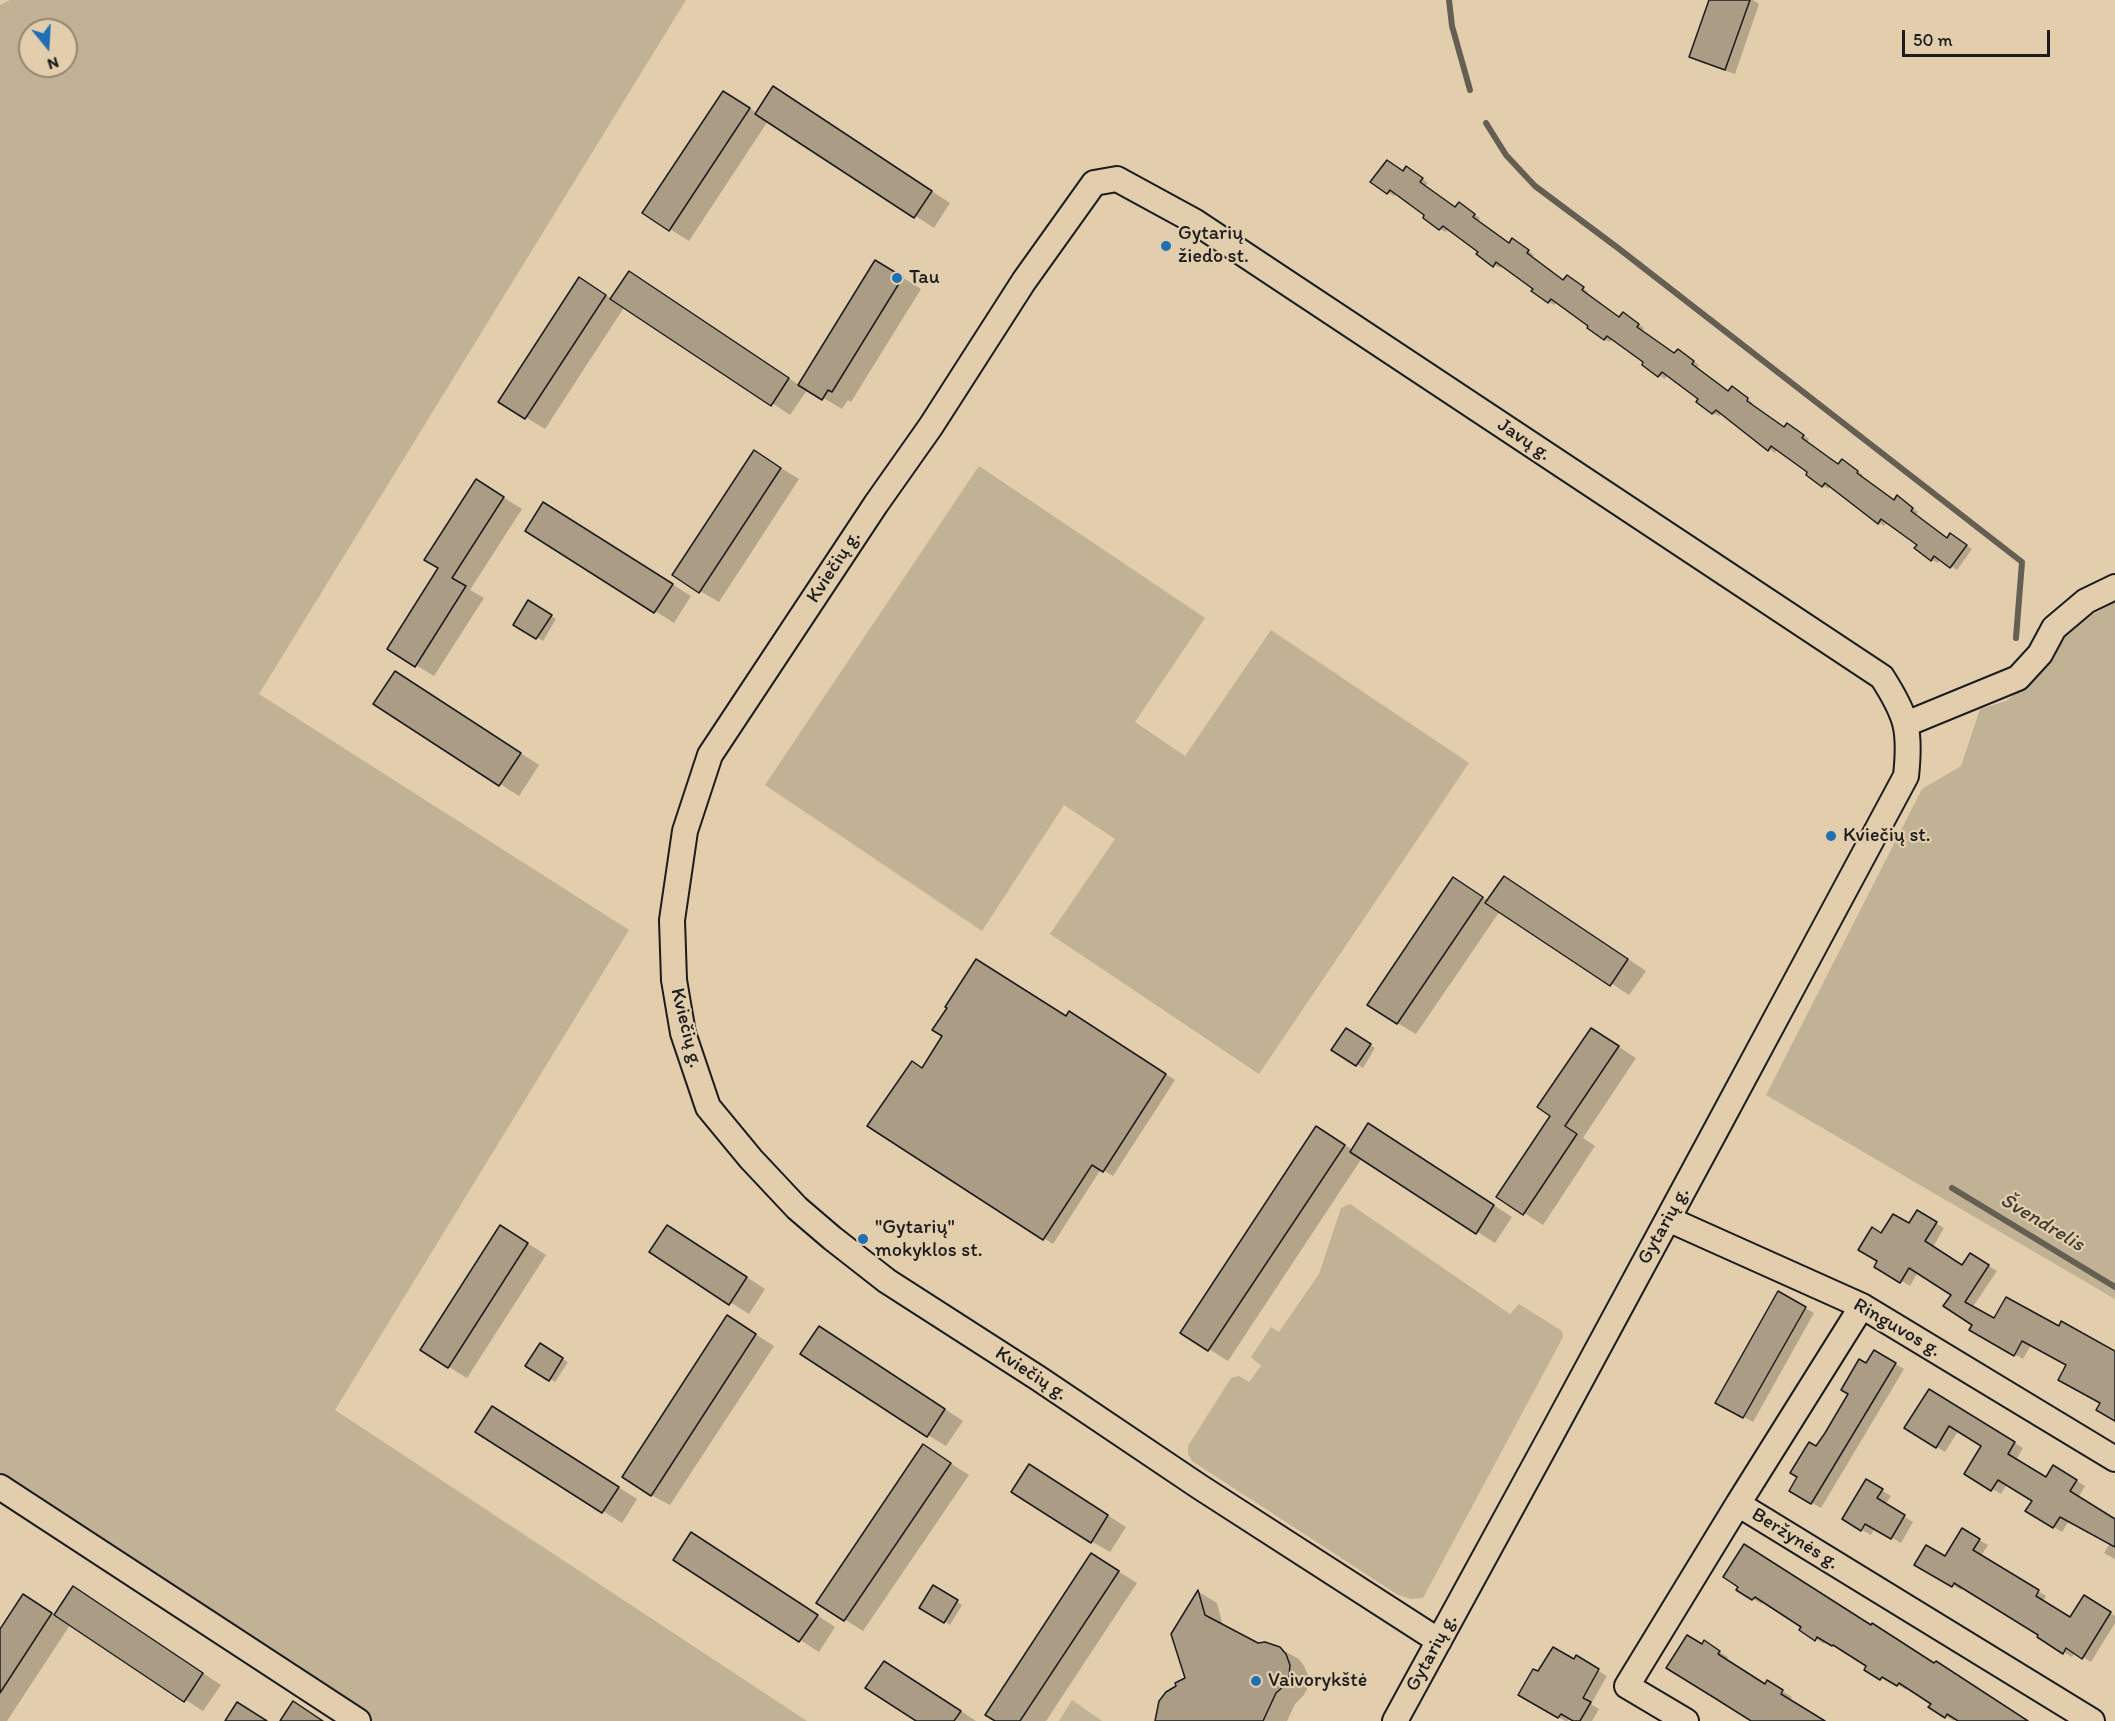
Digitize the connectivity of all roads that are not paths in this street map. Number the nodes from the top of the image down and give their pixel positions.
1 (1117, 179) joint
2 (2115, 587) edge
3 (1906, 724) junction
4 (1668, 1219) junction
5 (1862, 1306) junction
6 (2115, 1459) edge
7 (0, 1487) edge
8 (1738, 1504) junction
9 (1439, 1641) junction
10 (358, 1721) edge
11 (1395, 1721) edge
12 (1686, 1721) edge
13 (2092, 1721) edge

1 - 3 street, Javų g.
1 - 9 street, Kviečių g.
2 - 3 street
3 - 4 street, Gytarių g.
4 - 5 street, Ringuvos g.
4 - 9 street, Gytarių g.
5 - 6 street, Ringuvos g.
5 - 8 street
7 - 10 street
8 - 12 street, Beržynės g.
8 - 13 street, Beržynės g.
9 - 11 street, Gytarių g.

